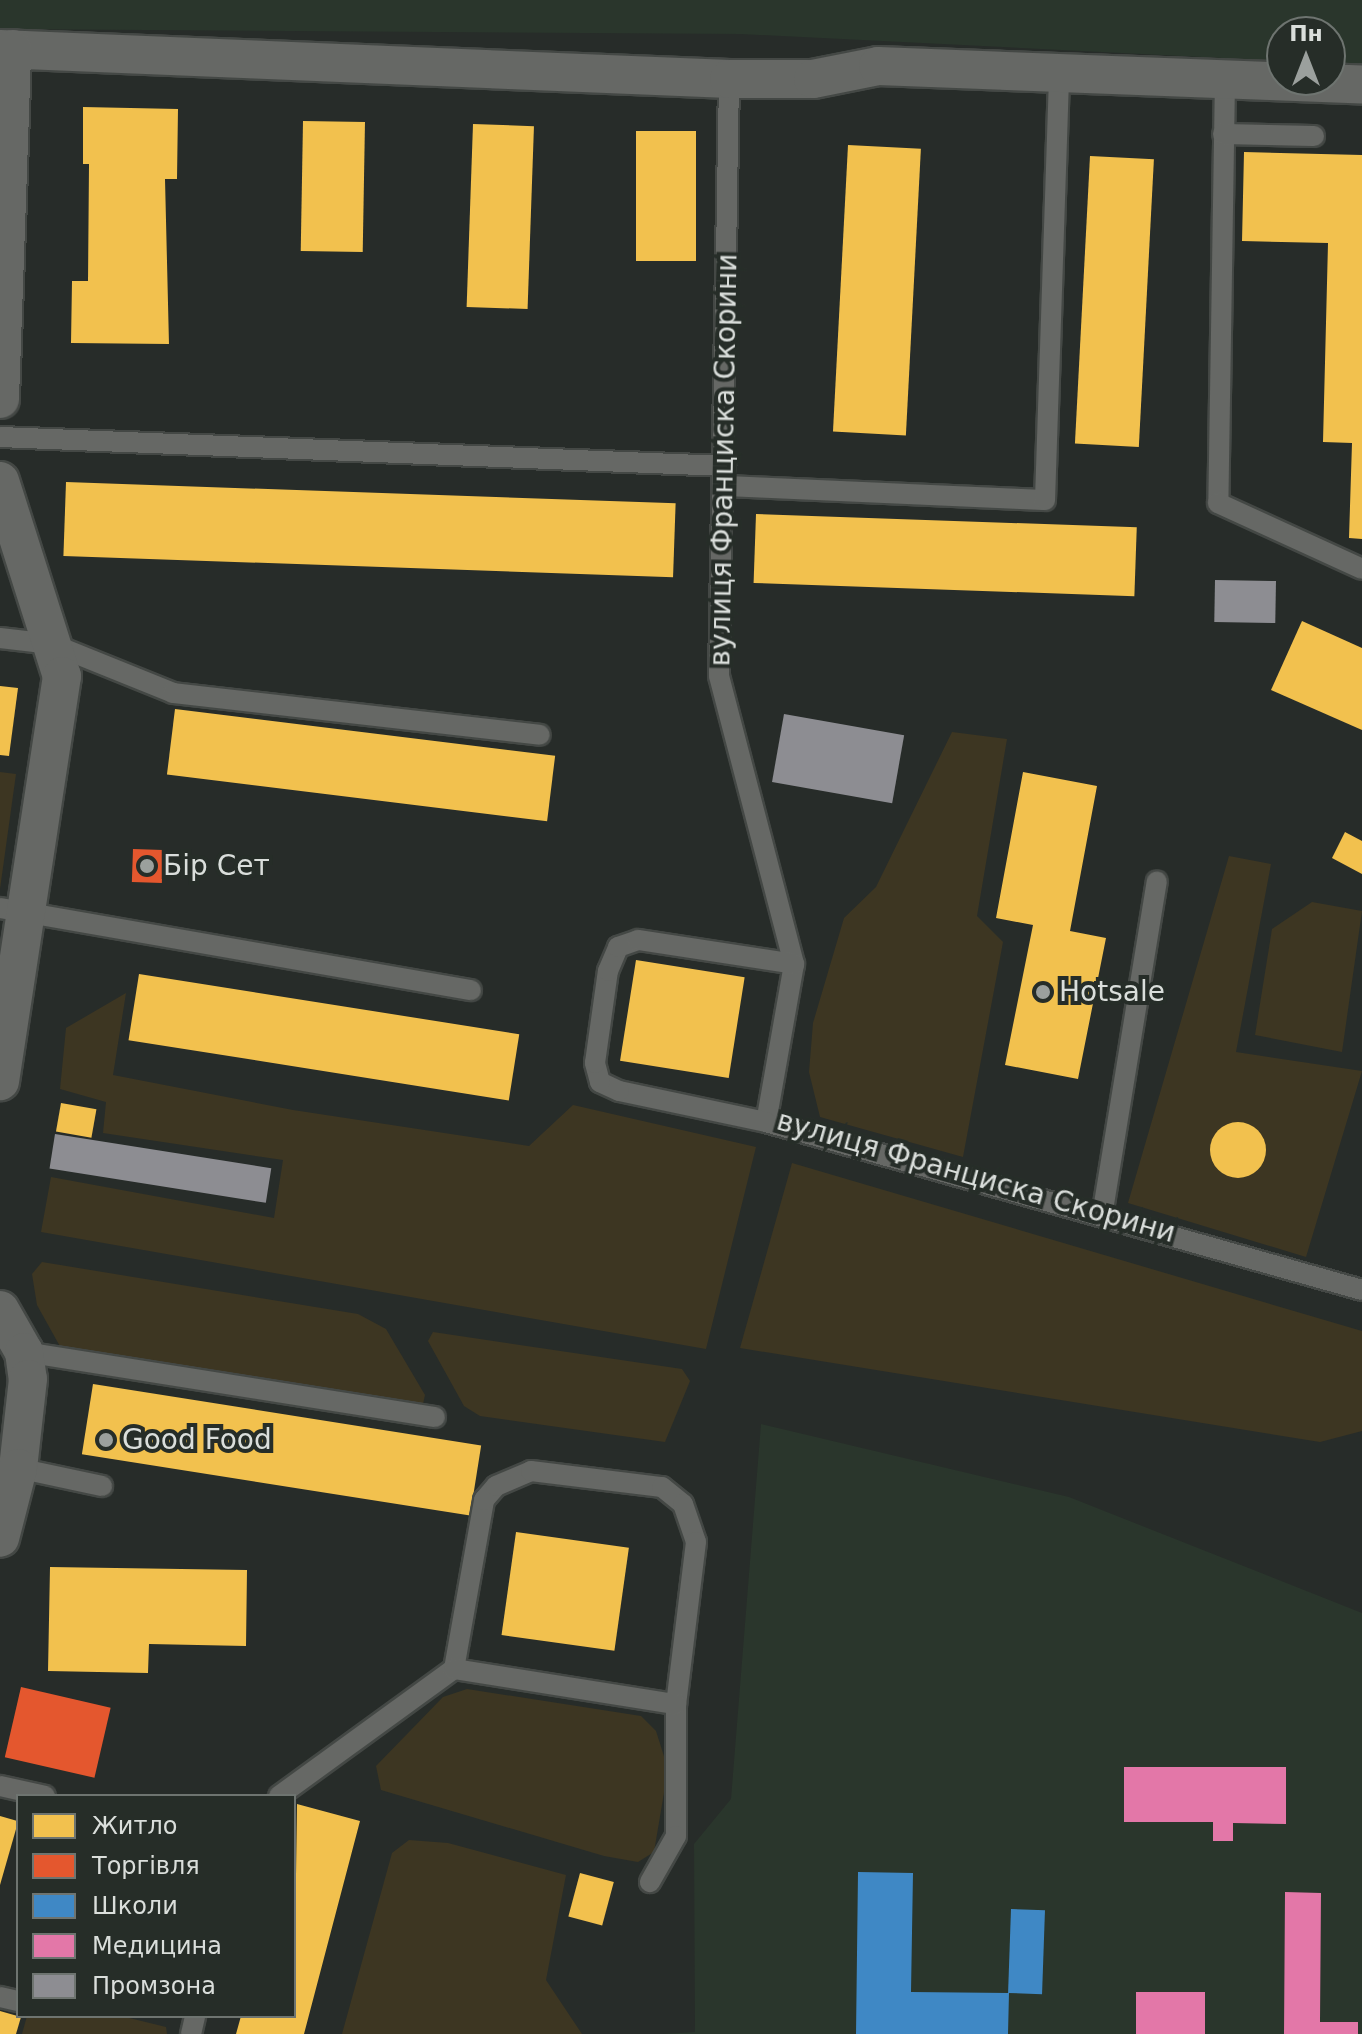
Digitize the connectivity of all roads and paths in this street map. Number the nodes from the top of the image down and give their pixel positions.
1 (6, 49) edge
2 (1059, 70) junction
3 (729, 79) junction
4 (1225, 79) junction
5 (1362, 85) edge
6 (1223, 134) junction
7 (1314, 136) dead end
8 (0, 399) edge
9 (0, 437) edge
10 (725, 476) junction
11 (0, 481) edge
12 (1362, 569) edge
13 (0, 638) edge
14 (52, 644) junction
15 (540, 735) dead end
16 (1157, 881) dead end
17 (14, 910) edge
18 (794, 964) junction
19 (471, 990) dead end
20 (0, 1081) edge
21 (766, 1122) junction
22 (1102, 1216) junction
23 (1362, 1290) edge
24 (8, 1329) edge
25 (435, 1417) dead end
26 (18, 1468) junction
27 (102, 1486) dead end
28 (0, 1538) edge
29 (454, 1669) junction
30 (676, 1704) junction
31 (0, 1786) edge
32 (36, 1794) edge
33 (282, 1794) edge
34 (650, 1882) dead end

1 - 3 street
1 - 8 street
2 - 3 street
2 - 4 street
2 - 10 lane
3 - 10 lane, вулиця Франциска Скорини
4 - 5 street
4 - 6 lane
6 - 7 lane
6 - 12 lane
9 - 10 lane
10 - 18 lane, вулиця Франциска Скорини
11 - 14 street
13 - 14 lane
14 - 15 lane
14 - 17 street
16 - 22 lane
17 - 19 lane
17 - 20 street
18 - 21 lane, вулиця Франциска Скорини
18 - 21 lane
21 - 22 lane, вулиця Франциска Скорини
22 - 23 lane, вулиця Франциска Скорини
24 - 25 lane
24 - 26 street
26 - 27 lane
26 - 28 street
29 - 30 lane
29 - 30 lane
29 - 33 lane
30 - 34 lane
31 - 32 lane

